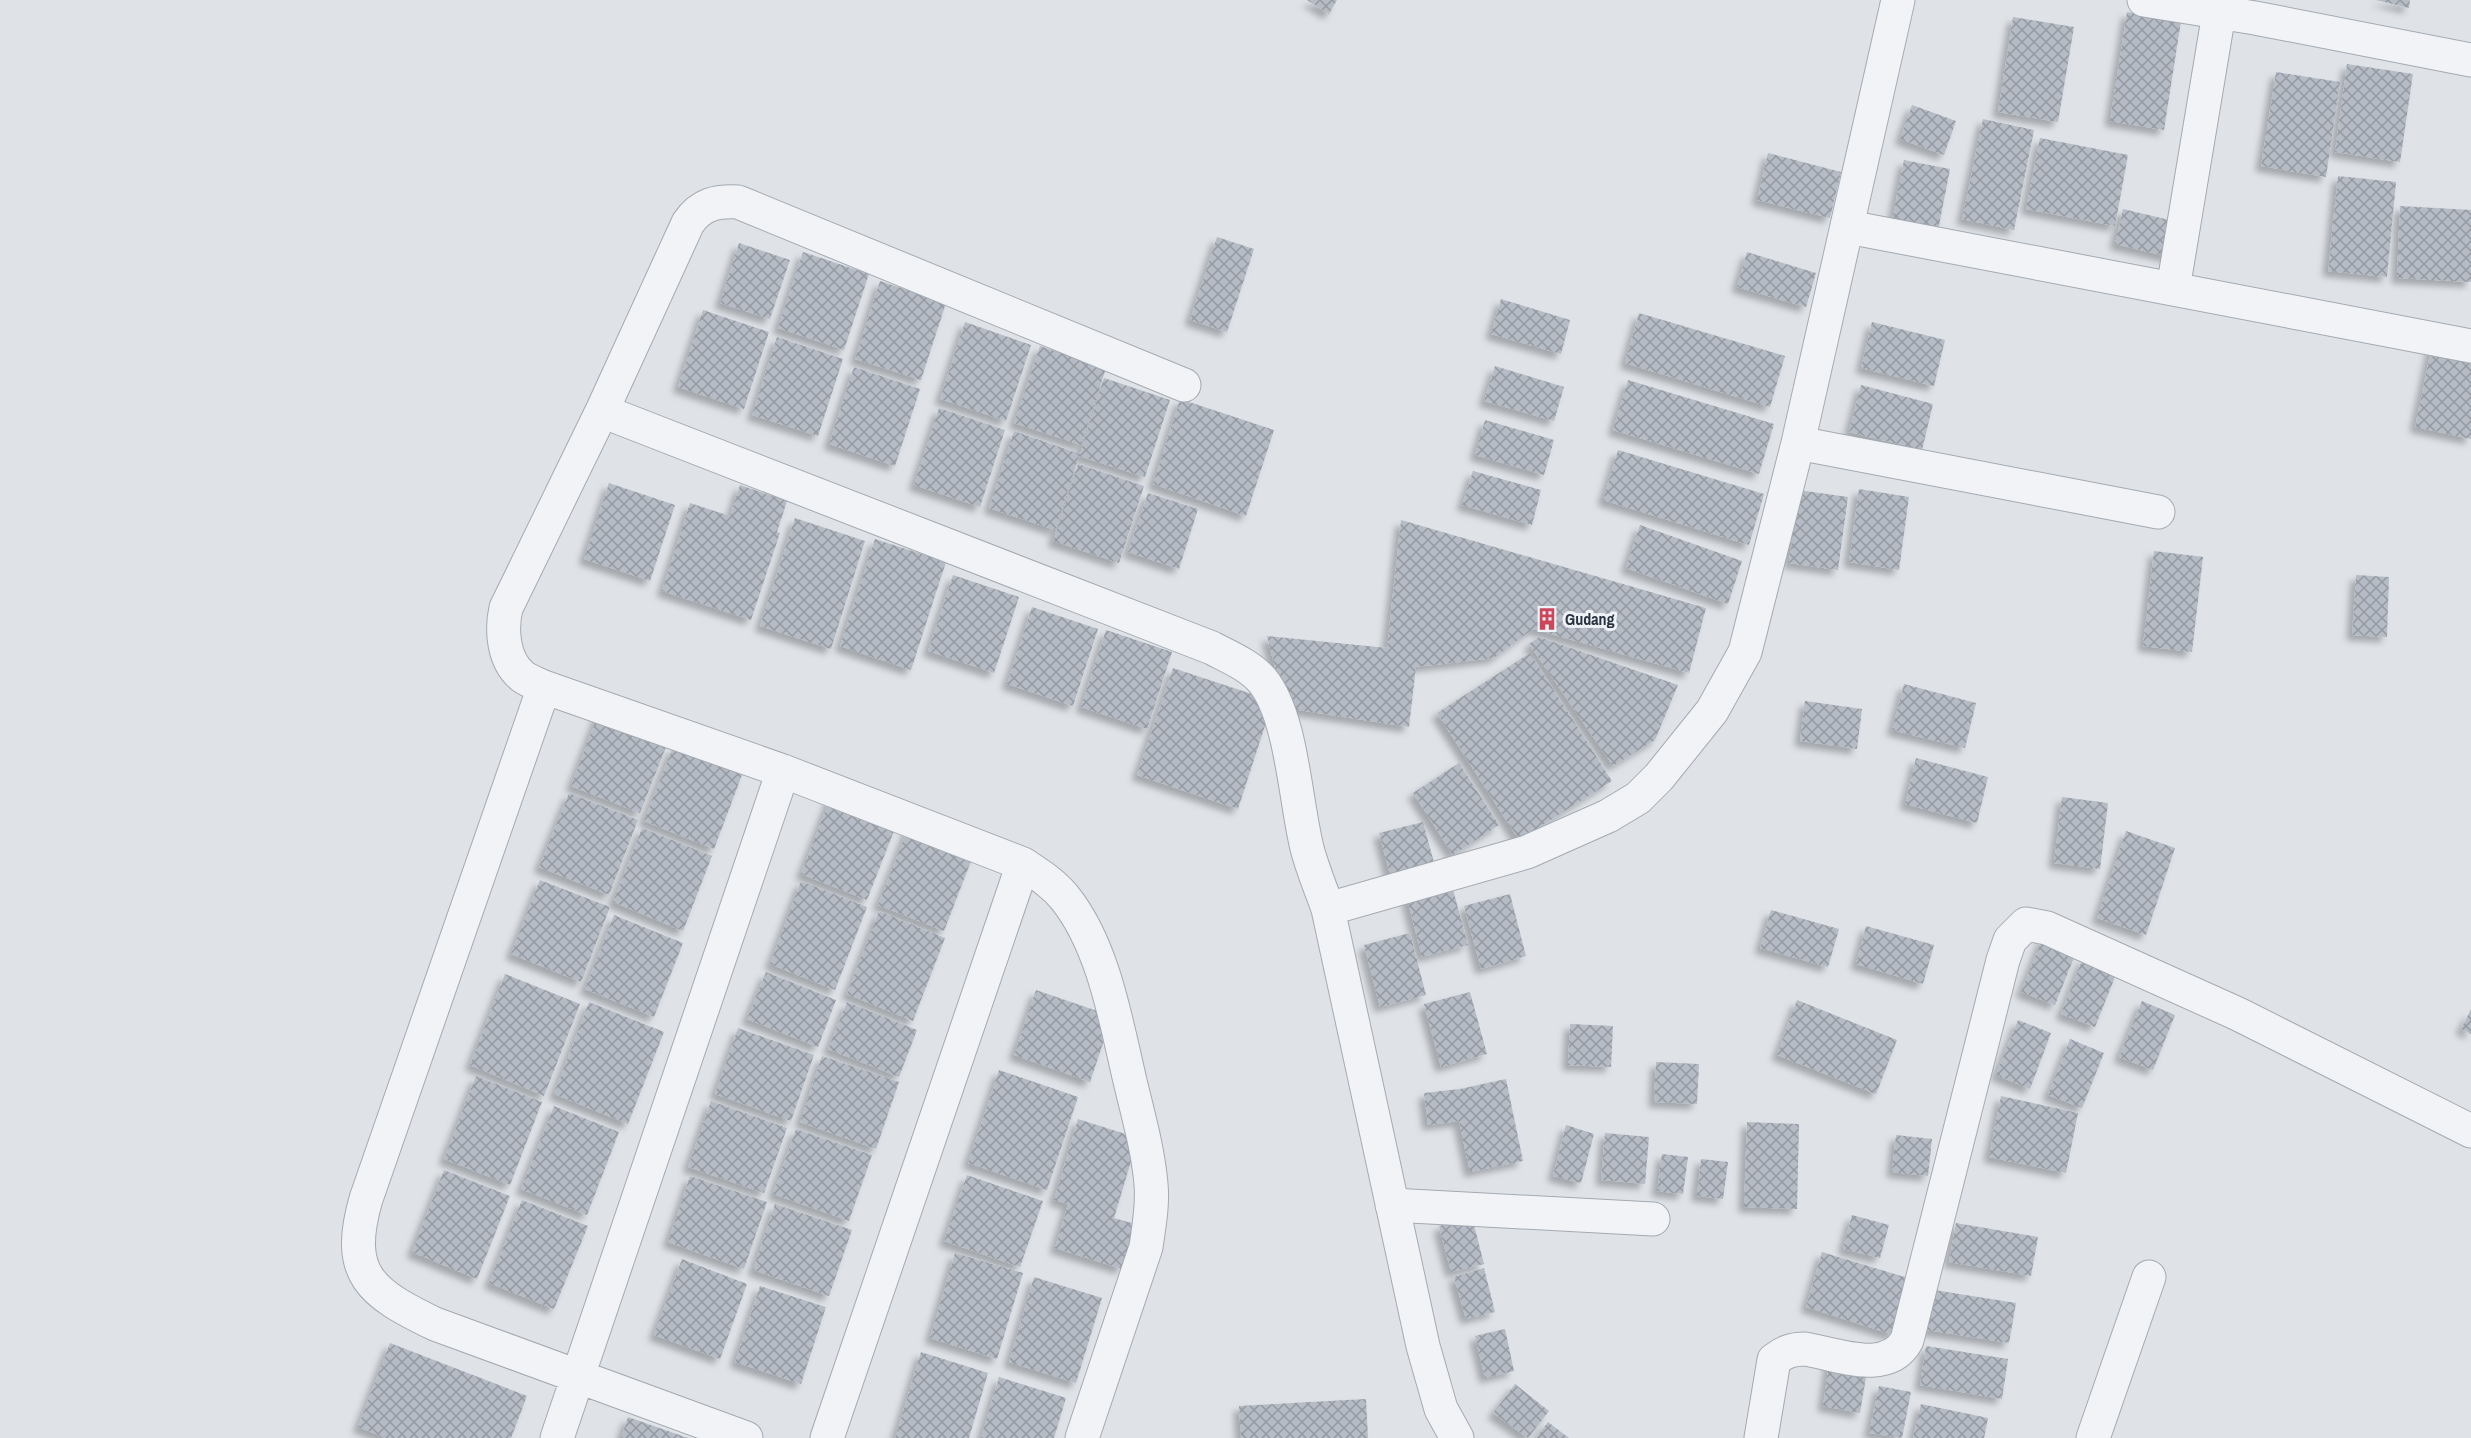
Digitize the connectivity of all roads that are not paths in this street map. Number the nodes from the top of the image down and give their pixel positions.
1 (1898, 0) edge
2 (2144, 0) edge
3 (2202, 7) edge
4 (2471, 60) edge
5 (1848, 227) junction
6 (2173, 289) junction
7 (2471, 346) edge
8 (1184, 385) dead end
9 (602, 411) junction
10 (1798, 443) junction
11 (2158, 513) dead end
12 (544, 687) junction
13 (783, 771) junction
14 (1023, 864) junction
15 (1328, 909) junction
16 (2471, 1131) edge
17 (1392, 1204) junction
18 (1653, 1218) dead end
19 (2149, 1277) dead end
20 (579, 1375) junction
21 (557, 1438) edge
22 (746, 1438) edge
23 (827, 1438) edge
24 (1082, 1438) edge
25 (1457, 1438) edge
26 (1761, 1438) edge
27 (2093, 1438) edge

1 - 5 street
2 - 3 street
3 - 4 street
3 - 6 street
5 - 6 street
5 - 10 street
6 - 7 street
8 - 9 street
9 - 12 street
9 - 15 street
10 - 11 street
10 - 15 street
12 - 13 street
12 - 20 street
13 - 14 street
13 - 20 street
14 - 23 street
14 - 24 street
15 - 17 street
16 - 26 street
17 - 18 street
17 - 25 street
19 - 27 street
20 - 21 street
20 - 22 street

